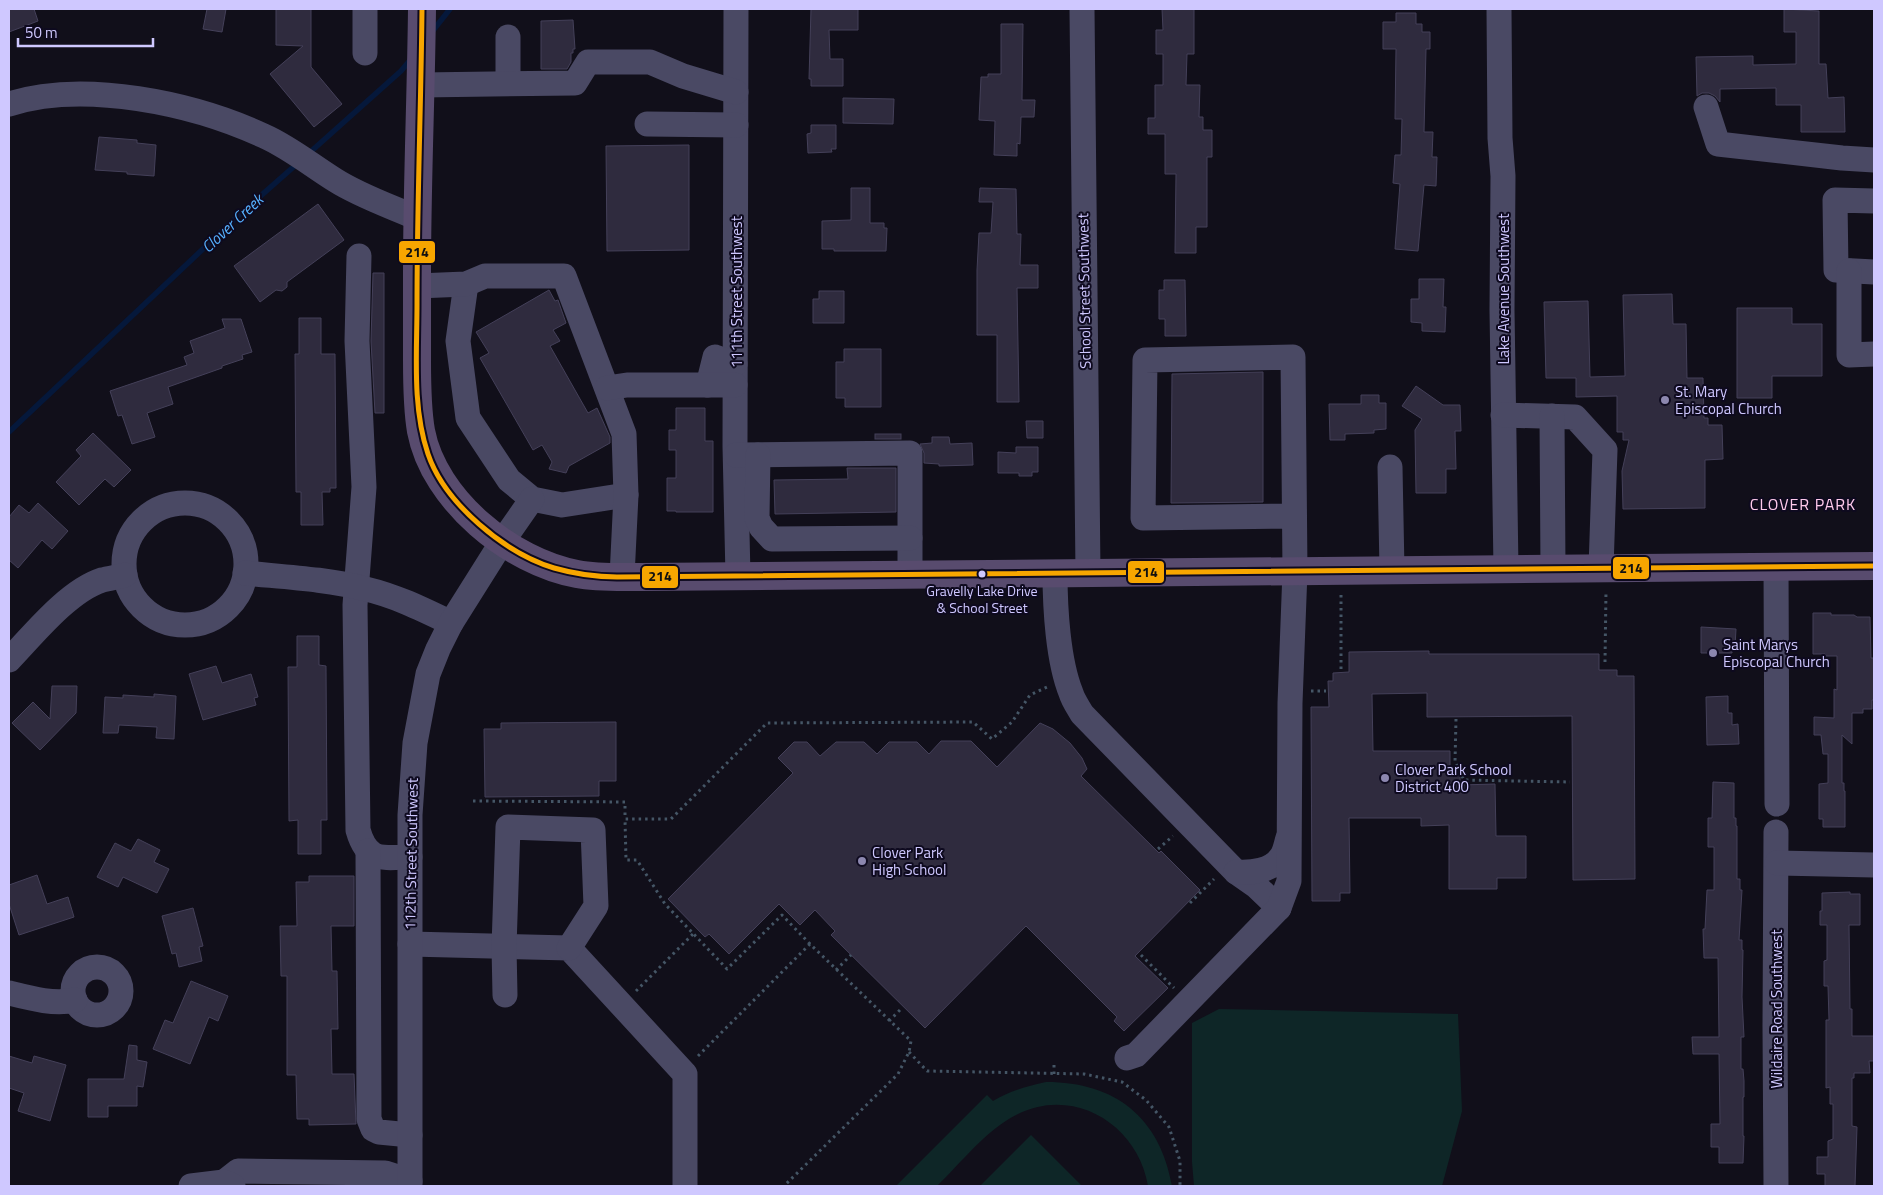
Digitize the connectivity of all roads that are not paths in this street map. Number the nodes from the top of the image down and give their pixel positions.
1 (365, 9) edge
2 (422, 9) edge
3 (736, 9) edge
4 (1082, 9) edge
5 (1499, 9) edge
6 (508, 37) dead end
7 (365, 53) dead end
8 (508, 83) junction
9 (421, 85) junction
10 (736, 92) junction
11 (9, 104) edge
12 (1706, 107) dead end
13 (647, 124) dead end
14 (736, 125) junction
15 (1874, 160) edge
16 (1874, 201) edge
17 (417, 218) junction
18 (358, 256) dead end
19 (1843, 271) junction
20 (1874, 272) edge
21 (466, 284) junction
22 (417, 286) junction
23 (1874, 354) edge
24 (736, 375) junction
25 (607, 388) junction
26 (1503, 415) junction
27 (1552, 416) junction
28 (747, 455) junction
29 (1390, 467) dead end
30 (626, 495) junction
31 (532, 499) junction
32 (747, 512) junction
33 (1294, 516) junction
34 (910, 538) junction
35 (502, 542) junction
36 (1776, 566) junction
37 (1874, 566) edge
38 (1553, 568) junction
39 (1506, 569) junction
40 (1392, 570) junction
41 (1295, 571) junction
42 (245, 573) junction
43 (1055, 573) junction
44 (1088, 573) junction
45 (910, 574) junction
46 (125, 575) junction
47 (738, 576) junction
48 (622, 577) junction
49 (1604, 579) junction
50 (357, 587) junction
51 (451, 623) junction
52 (9, 660) edge
53 (1777, 804) dead end
54 (1776, 832) dead end
55 (1289, 836) junction
56 (368, 851) junction
57 (410, 858) junction
58 (1777, 863) junction
59 (1874, 865) edge
60 (1227, 873) junction
61 (1279, 908) junction
62 (410, 944) junction
63 (504, 946) junction
64 (569, 948) junction
65 (9, 993) edge
66 (505, 995) dead end
67 (75, 1000) dead end
68 (1127, 1058) dead end
69 (410, 1135) junction
70 (228, 1184) edge
71 (405, 1185) edge
72 (191, 1186) edge
73 (685, 1186) edge
74 (1776, 1186) edge

1 - 7 street
2 - 9 main road
3 - 10 street, 111th Street Southwest
4 - 44 street, School Street Southwest
5 - 26 street, Lake Avenue Southwest
6 - 8 street
8 - 9 street
8 - 10 street
9 - 17 main road
10 - 14 street, 111th Street Southwest
11 - 17 street
12 - 15 street
13 - 14 street
14 - 24 street, 111th Street Southwest
16 - 19 street
17 - 22 main road
18 - 50 street
19 - 20 street
19 - 23 street
21 - 22 street
21 - 25 street
21 - 31 street
22 - 35 main road
24 - 25 street
24 - 28 street, 111th Street Southwest
25 - 30 street
26 - 27 street
26 - 39 street, Lake Avenue Southwest
27 - 38 street
27 - 49 street
28 - 32 street, 111th Street Southwest
28 - 34 street
29 - 40 street
30 - 31 street
30 - 48 street
31 - 35 street, 112th Street Southwest
32 - 34 street
32 - 47 street, 111th Street Southwest
33 - 33 street
33 - 41 street
34 - 45 street
35 - 48 main road
35 - 51 street, 112th Street Southwest
36 - 37 main road
36 - 49 main road
36 - 53 street
38 - 39 main road
38 - 49 main road
39 - 40 main road
40 - 41 main road
41 - 44 main road
41 - 55 street
42 - 46 street
42 - 46 street
42 - 50 street
43 - 44 main road
43 - 45 main road
43 - 60 street
45 - 47 main road
46 - 52 street
47 - 48 main road
50 - 51 street
50 - 56 street
51 - 57 street, 112th Street Southwest
54 - 58 street, Wildaire Road Southwest
55 - 60 street
55 - 61 street
56 - 57 street
56 - 69 street
57 - 62 street, 112th Street Southwest
58 - 59 street
58 - 74 street, Wildaire Road Southwest
60 - 61 street
61 - 68 street
62 - 63 street
62 - 69 street, 112th Street Southwest
63 - 64 street
63 - 64 street
63 - 66 street
64 - 73 street
65 - 67 street
69 - 71 street, 112th Street Southwest
70 - 71 street
70 - 72 street

